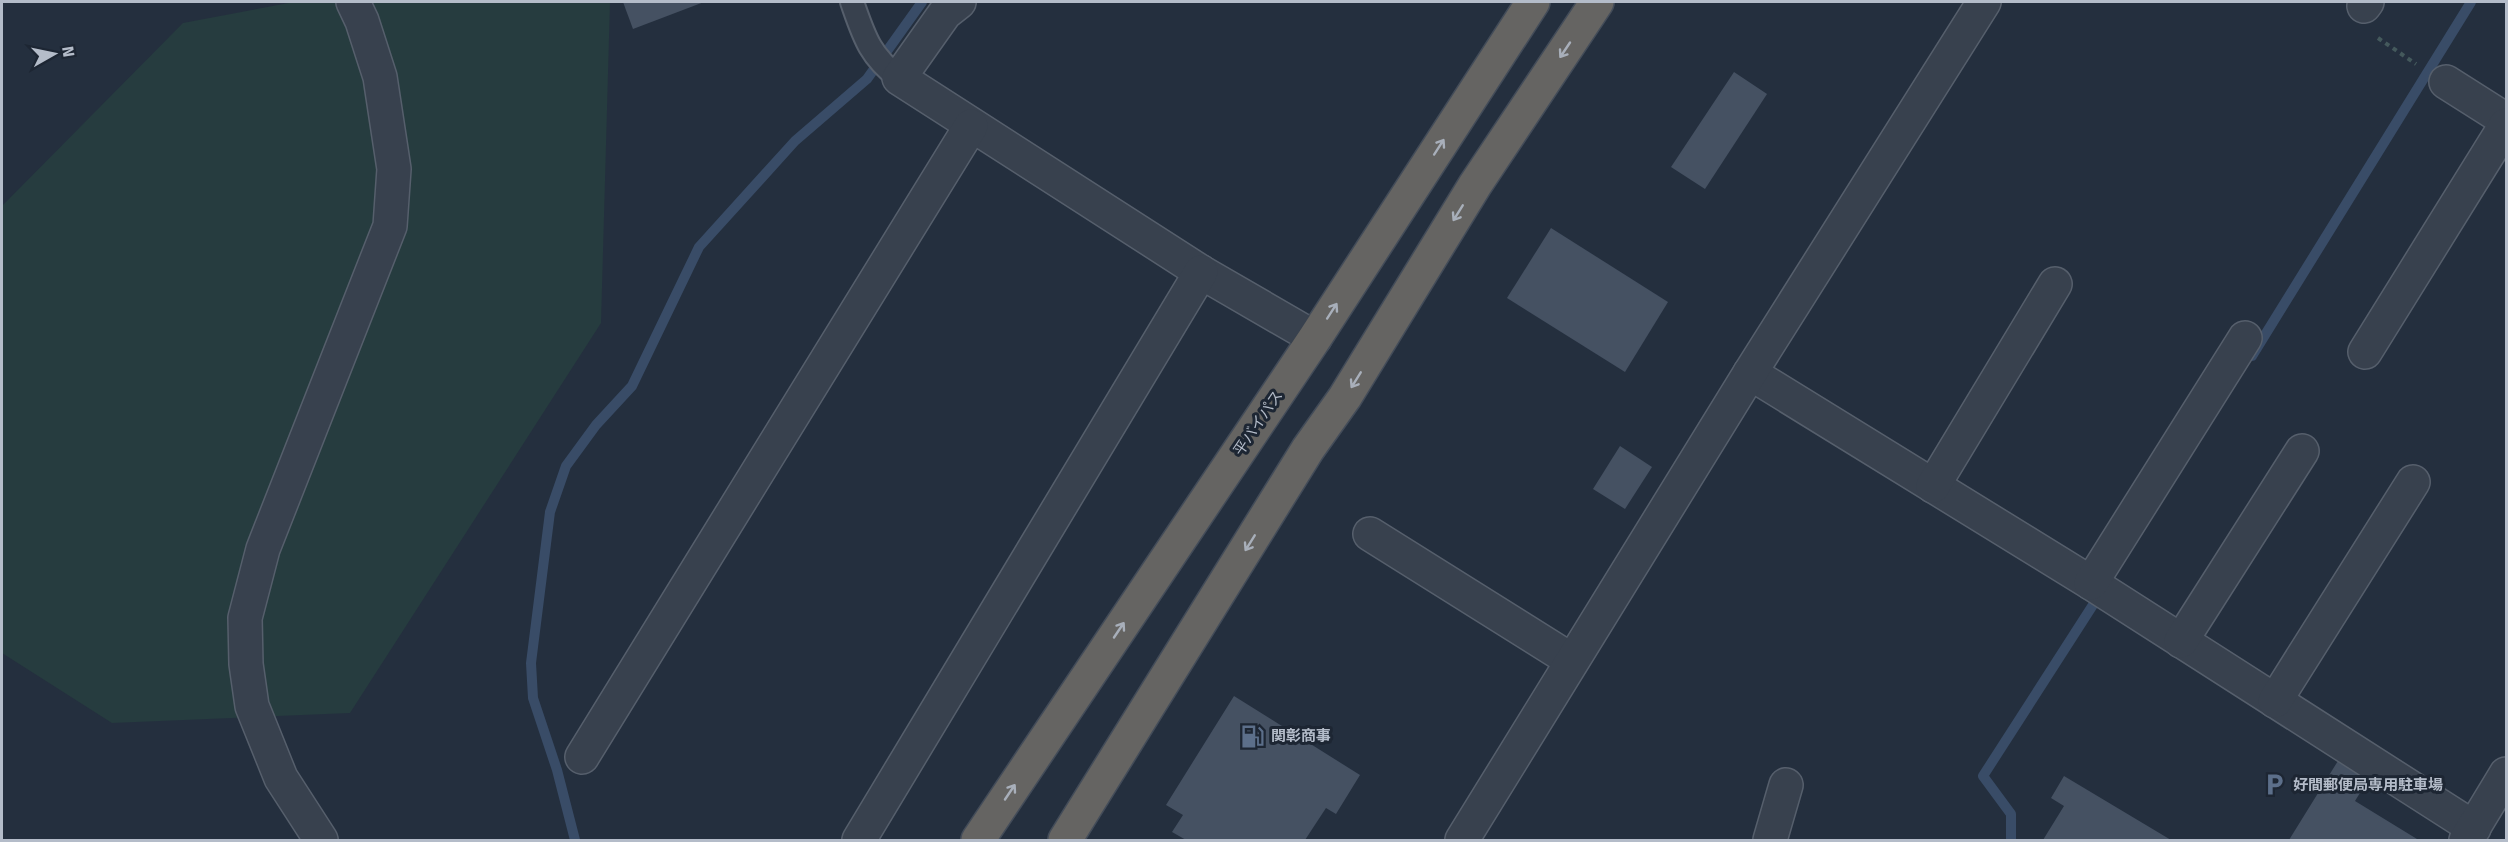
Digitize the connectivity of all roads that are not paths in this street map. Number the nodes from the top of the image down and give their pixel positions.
1 (353, 2) edge
2 (852, 2) edge
3 (959, 2) edge
4 (1533, 2) edge
5 (1597, 2) edge
6 (1984, 2) edge
7 (893, 74) junction
8 (2446, 82) dead end
9 (2506, 120) edge
10 (2506, 125) edge
11 (971, 126) junction
12 (1201, 272) junction
13 (2055, 284) dead end
14 (1315, 338) junction
15 (2245, 338) dead end
16 (2365, 352) dead end
17 (1750, 373) junction
18 (2302, 451) dead end
19 (2413, 482) dead end
20 (1933, 486) junction
21 (1370, 534) dead end
22 (2100, 589) junction
23 (2181, 640) junction
24 (1571, 660) junction
25 (2275, 700) junction
26 (582, 757) dead end
27 (2506, 774) edge
28 (1786, 785) dead end
29 (2470, 834) edge
30 (321, 840) edge
31 (859, 840) edge
32 (978, 840) edge
33 (1065, 840) edge
34 (1462, 840) edge
35 (1770, 840) edge

1 - 30 street
2 - 7 lane
3 - 7 street
14 -> 4 highway, 平バイパス
5 -> 33 highway
6 - 17 street
7 - 11 street
8 - 9 street
10 - 16 street
11 - 12 street
11 - 26 street
12 - 14 street
12 - 31 street
13 - 20 street
32 -> 14 highway, 平バイパス
15 - 22 street
17 - 20 street
17 - 24 street
18 - 23 street
19 - 25 street
20 - 22 street
21 - 24 street
22 - 23 street
23 - 25 street
24 - 34 street
25 - 29 street
27 - 29 street
28 - 35 street

